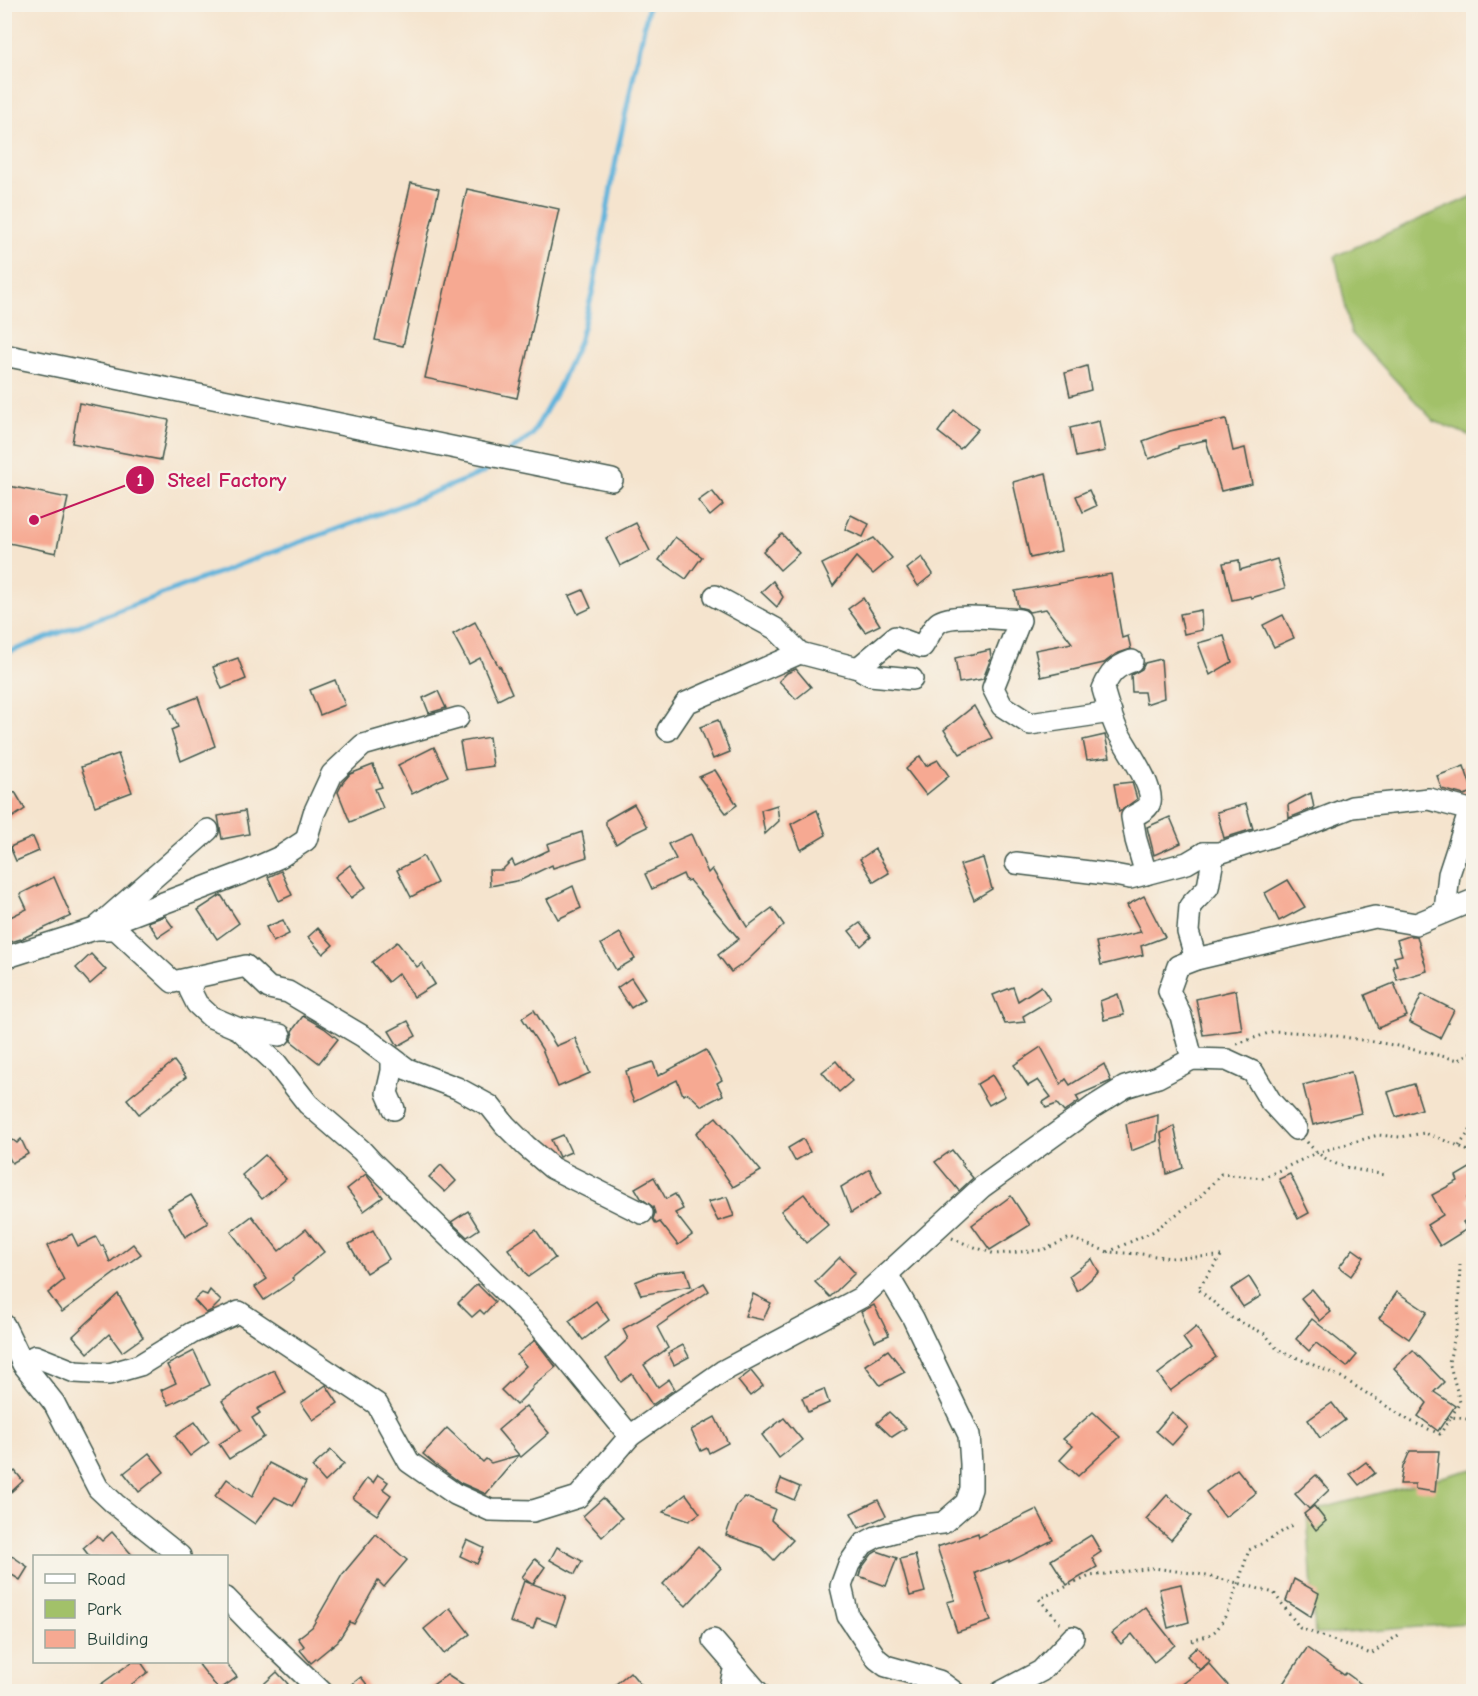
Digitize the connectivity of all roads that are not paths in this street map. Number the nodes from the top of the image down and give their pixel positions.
1 (4, 355) edge
2 (612, 480) dead end
3 (715, 596) dead end
4 (800, 653) junction
5 (1132, 662) dead end
6 (858, 668) junction
7 (912, 678) dead end
8 (1111, 712) junction
9 (458, 718) dead end
10 (668, 730) dead end
11 (1472, 810) edge
12 (208, 830) dead end
13 (1204, 853) junction
14 (1016, 863) dead end
15 (1146, 874) junction
16 (1473, 900) edge
17 (1445, 911) junction
18 (95, 929) junction
19 (4, 958) edge
20 (1196, 959) junction
21 (195, 977) junction
22 (239, 1029) junction
23 (280, 1035) dead end
24 (392, 1058) junction
25 (1192, 1059) junction
26 (394, 1109) dead end
27 (1296, 1129) road end
28 (642, 1213) dead end
29 (888, 1274) junction
30 (4, 1325) edge
31 (23, 1364) junction
32 (630, 1436) junction
33 (178, 1555) edge
34 (228, 1600) edge
35 (1073, 1637) road end
36 (713, 1640) dead end
37 (735, 1666) junction
38 (322, 1692) edge
39 (729, 1692) edge
40 (758, 1692) edge
41 (954, 1692) edge
42 (1001, 1692) edge

1 - 2 street
3 - 4 street
4 - 6 street
4 - 10 street
5 - 8 street
6 - 7 street
6 - 8 street
8 - 15 street
9 - 18 street
11 - 13 street
11 - 17 street
12 - 18 street
13 - 15 street
13 - 20 street
14 - 15 street
16 - 17 street
17 - 20 street
18 - 19 street
18 - 21 street
20 - 25 street
21 - 22 street
21 - 24 street
22 - 23 street
22 - 32 street
24 - 26 street
24 - 28 street
25 - 27 street
25 - 29 street
29 - 32 street
29 - 41 street
30 - 31 street
31 - 32 street
31 - 33 street
34 - 38 street
35 - 42 street
36 - 37 street
37 - 39 street
37 - 40 street

